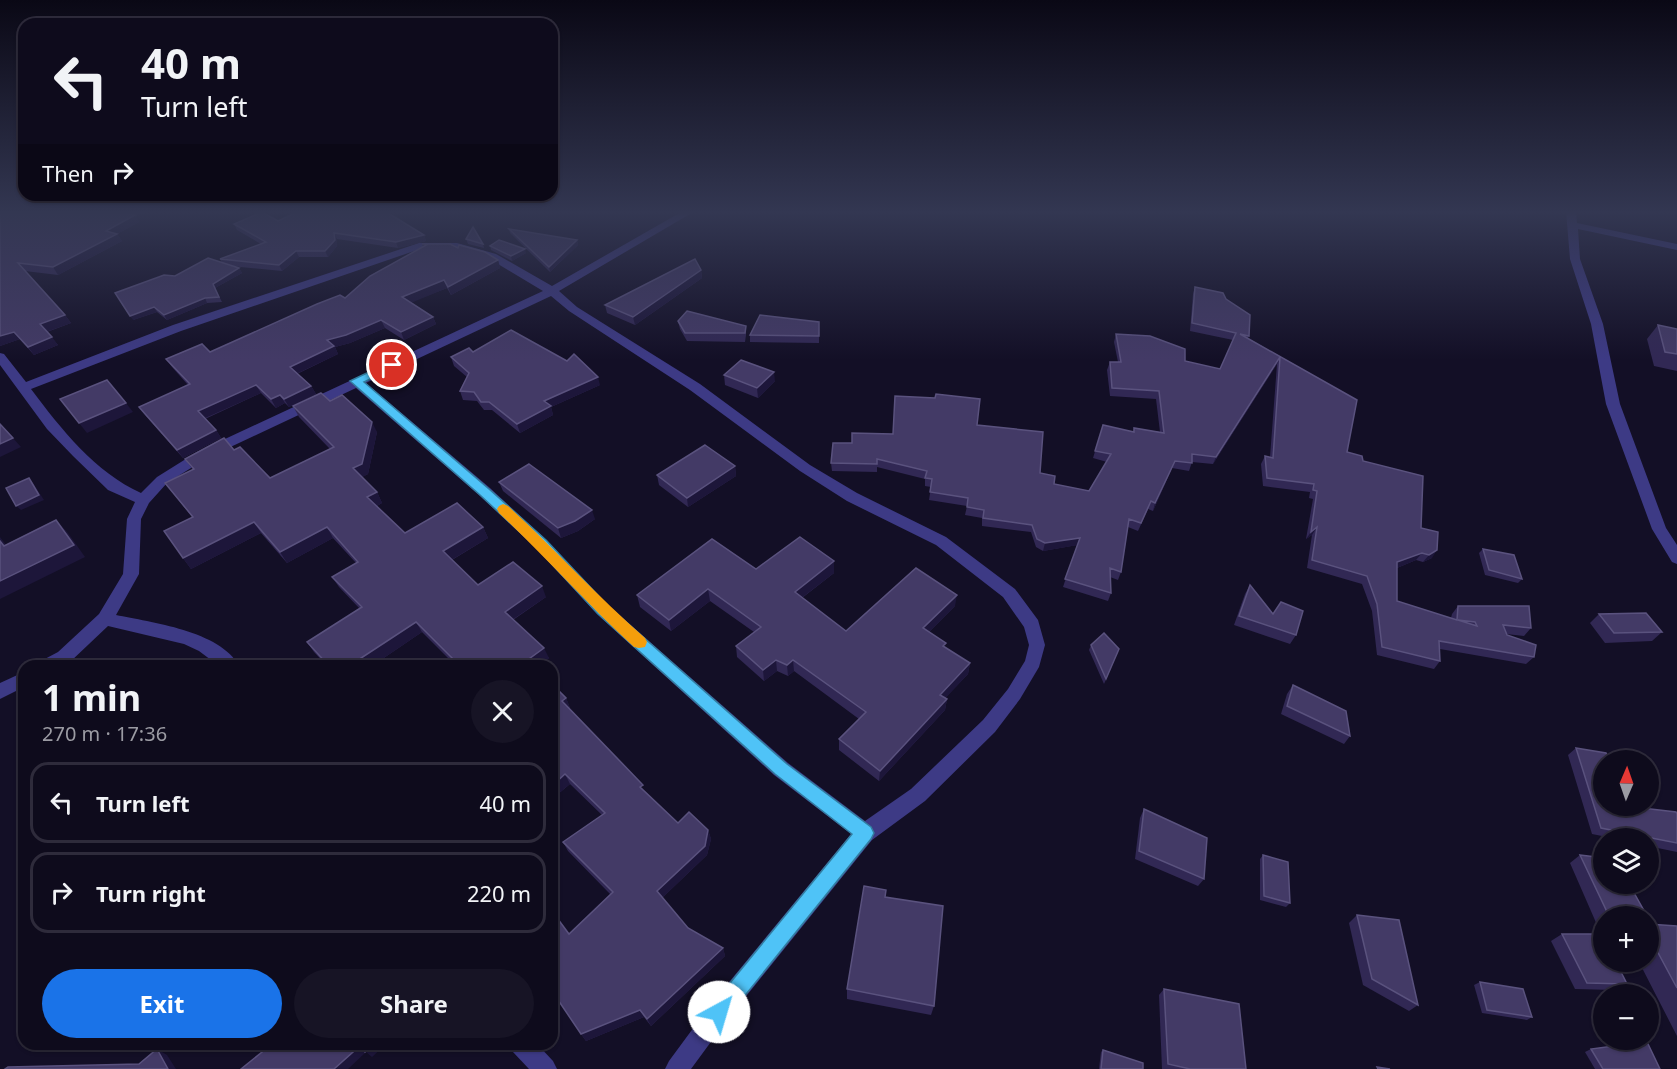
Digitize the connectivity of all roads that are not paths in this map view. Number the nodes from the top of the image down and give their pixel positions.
1 (375, 261) edge
2 (500, 261) edge
3 (604, 261) edge
4 (1576, 261) edge
5 (552, 291) junction
6 (0, 357) edge
7 (356, 381) junction
8 (22, 388) junction
9 (143, 500) junction
10 (1677, 558) edge
11 (105, 619) junction
12 (58, 660) edge
13 (226, 660) edge
14 (18, 682) edge
15 (0, 692) edge
16 (865, 833) junction
17 (527, 1050) edge
18 (545, 1069) edge
19 (677, 1069) edge

1 - 8 street
2 - 5 street
3 - 5 street
4 - 10 street
5 - 7 street
5 - 16 street
6 - 8 street
7 - 9 street
7 - 16 street
8 - 9 street
9 - 11 street
11 - 12 street
11 - 13 street
14 - 15 street
16 - 19 street
17 - 18 street

